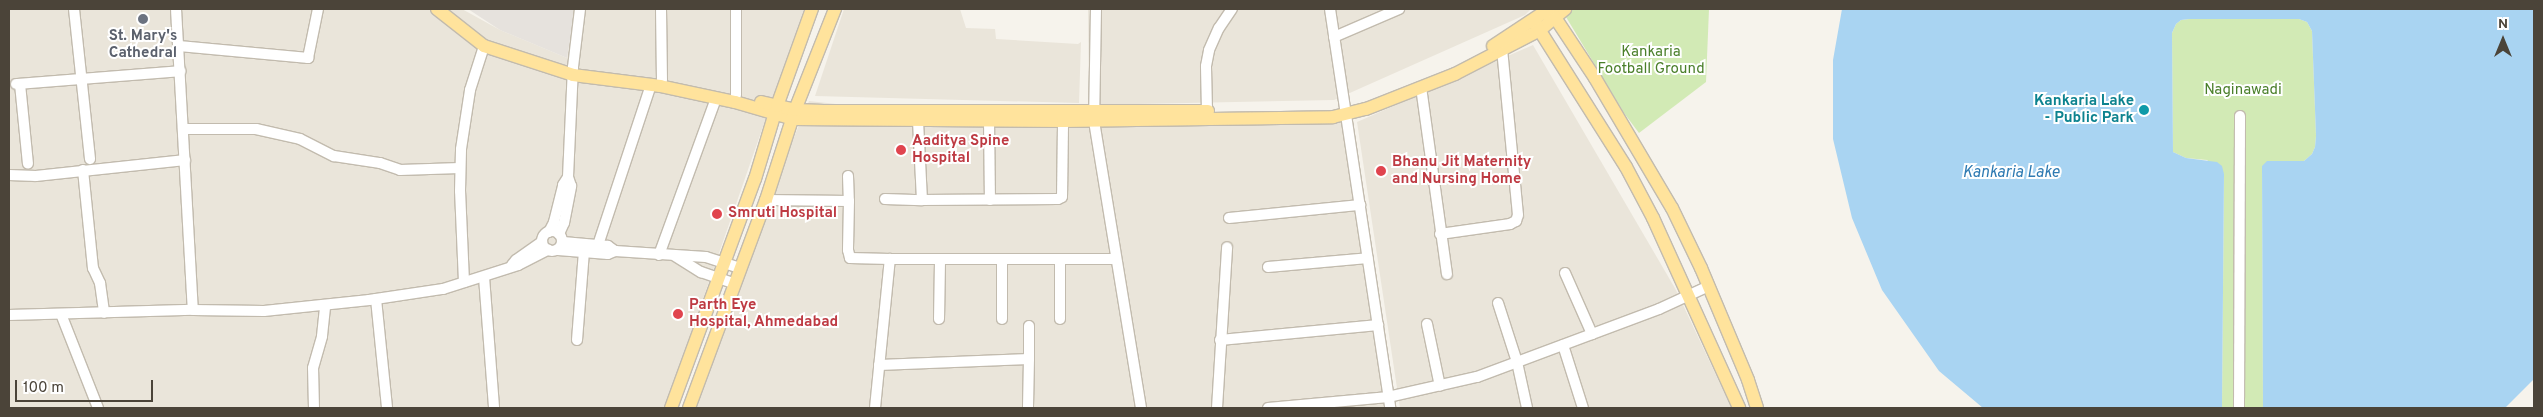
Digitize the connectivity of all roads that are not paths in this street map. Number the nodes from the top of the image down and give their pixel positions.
1 (74, 9) edge
2 (176, 9) edge
3 (318, 9) edge
4 (437, 9) edge
5 (448, 9) edge
6 (580, 9) edge
7 (661, 9) edge
8 (736, 9) edge
9 (812, 9) edge
10 (835, 9) edge
11 (1096, 9) edge
12 (1232, 9) edge
13 (1330, 9) edge
14 (1399, 9) edge
15 (1546, 15) edge
16 (1334, 37) junction
17 (178, 46) junction
18 (484, 46) junction
19 (1502, 50) junction
20 (180, 71) junction
21 (573, 71) junction
22 (81, 78) junction
23 (656, 83) junction
24 (1420, 87) junction
25 (736, 95) junction
26 (716, 98) junction
27 (776, 110) junction
28 (1345, 110) junction
29 (1206, 111) junction
30 (794, 115) junction
31 (1094, 116) junction
32 (2240, 116) dead end
33 (918, 120) junction
34 (989, 121) junction
35 (1063, 121) junction
36 (183, 129) junction
37 (90, 159) dead end
38 (185, 160) junction
39 (28, 164) dead end
40 (460, 168) junction
41 (83, 170) junction
42 (9, 175) edge
43 (848, 176) dead end
44 (568, 177) junction
45 (884, 199) dead end
46 (766, 200) junction
47 (922, 200) junction
48 (990, 200) junction
49 (848, 201) junction
50 (1360, 205) junction
51 (1229, 218) dead end
52 (1440, 234) junction
53 (554, 244) junction
54 (598, 245) junction
55 (1227, 247) dead end
56 (615, 251) junction
57 (584, 252) junction
58 (659, 255) junction
59 (674, 256) junction
60 (1116, 258) junction
61 (1368, 258) junction
62 (1002, 259) junction
63 (1060, 259) junction
64 (890, 260) junction
65 (940, 260) junction
66 (725, 262) junction
67 (1268, 267) dead end
68 (740, 268) junction
69 (1564, 273) dead end
70 (1447, 274) dead end
71 (484, 276) junction
72 (718, 278) junction
73 (464, 282) junction
74 (735, 284) junction
75 (1709, 286) junction
76 (1690, 296) junction
77 (376, 299) junction
78 (1498, 303) dead end
79 (325, 305) junction
80 (193, 310) junction
81 (104, 312) junction
82 (61, 314) junction
83 (9, 315) edge
84 (940, 319) dead end
85 (1002, 319) dead end
86 (1060, 319) dead end
87 (1427, 324) dead end
88 (1378, 325) junction
89 (1029, 326) dead end
90 (1592, 334) junction
91 (577, 340) dead end
92 (1220, 340) junction
93 (1563, 345) junction
94 (1029, 359) junction
95 (1516, 362) junction
96 (879, 365) junction
97 (1440, 386) junction
98 (1388, 397) junction
99 (98, 408) edge
100 (314, 408) edge
101 (387, 408) edge
102 (494, 408) edge
103 (670, 408) edge
104 (689, 408) edge
105 (875, 408) edge
106 (1028, 408) edge
107 (1141, 408) edge
108 (1216, 408) edge
109 (1268, 408) edge
110 (1275, 408) edge
111 (1390, 408) edge
112 (1526, 408) edge
113 (1583, 408) edge
114 (1739, 408) edge
115 (1757, 408) edge
116 (2239, 408) edge

1 - 22 street
2 - 17 street
3 - 17 street
4 - 18 main road
5 - 21 main road
6 - 21 street
7 - 23 street
8 - 25 street
9 - 27 main road
10 - 30 main road
11 - 31 street
12 - 29 street
13 - 16 street
14 - 16 street
15 - 19 main road
15 - 28 main road
15 - 75 main road
15 - 76 main road
16 - 28 street
17 - 20 street
18 - 21 main road
18 - 40 street
19 - 24 main road
19 - 52 street
20 - 22 street
20 - 36 street
21 - 23 main road
21 - 44 street
22 - 37 street
22 - 39 street
23 - 25 main road
23 - 26 main road
23 - 54 street
24 - 28 main road
24 - 52 street
25 - 27 main road
26 - 27 main road
26 - 58 street
27 - 30 main road
27 - 66 main road
28 - 29 main road
28 - 31 main road
28 - 50 street
29 - 31 main road
30 - 31 main road
30 - 33 main road
30 - 46 main road
31 - 35 main road
31 - 60 street
32 - 116 street
33 - 34 main road
33 - 47 street
34 - 35 main road
34 - 48 street
35 - 48 street
36 - 38 street
36 - 40 street
38 - 41 street
38 - 80 street
40 - 73 street
41 - 42 street
41 - 81 street
43 - 49 street
44 - 53 street
44 - 53 street
45 - 47 street
46 - 49 street
46 - 68 main road
47 - 48 street
49 - 64 street
50 - 51 street
50 - 61 street
52 - 70 street
53 - 54 street
53 - 57 street
53 - 71 street
54 - 56 street
55 - 92 street
56 - 57 street
56 - 58 street
57 - 91 street
58 - 59 street
59 - 66 street
59 - 72 street
60 - 63 street
60 - 107 street
61 - 67 street
61 - 88 street
62 - 63 street
62 - 65 street
62 - 85 street
63 - 86 street
64 - 65 street
64 - 96 street
65 - 84 street
66 - 68 street
66 - 72 main road
68 - 74 main road
69 - 90 street
71 - 73 street
71 - 102 street
72 - 74 street
72 - 103 main road
73 - 77 street
74 - 104 main road
75 - 76 street
75 - 115 main road
76 - 90 street
76 - 114 main road
77 - 79 street
77 - 101 street
78 - 95 street
79 - 80 street
79 - 100 street
80 - 81 street
81 - 82 street
82 - 83 street
82 - 99 street
87 - 97 street
88 - 92 street
88 - 98 street
89 - 94 street
90 - 93 street
92 - 108 street
93 - 95 street
93 - 113 street
94 - 96 street
94 - 106 street
95 - 97 street
95 - 112 street
96 - 105 street
97 - 98 street
98 - 110 street
98 - 111 street
109 - 110 street

